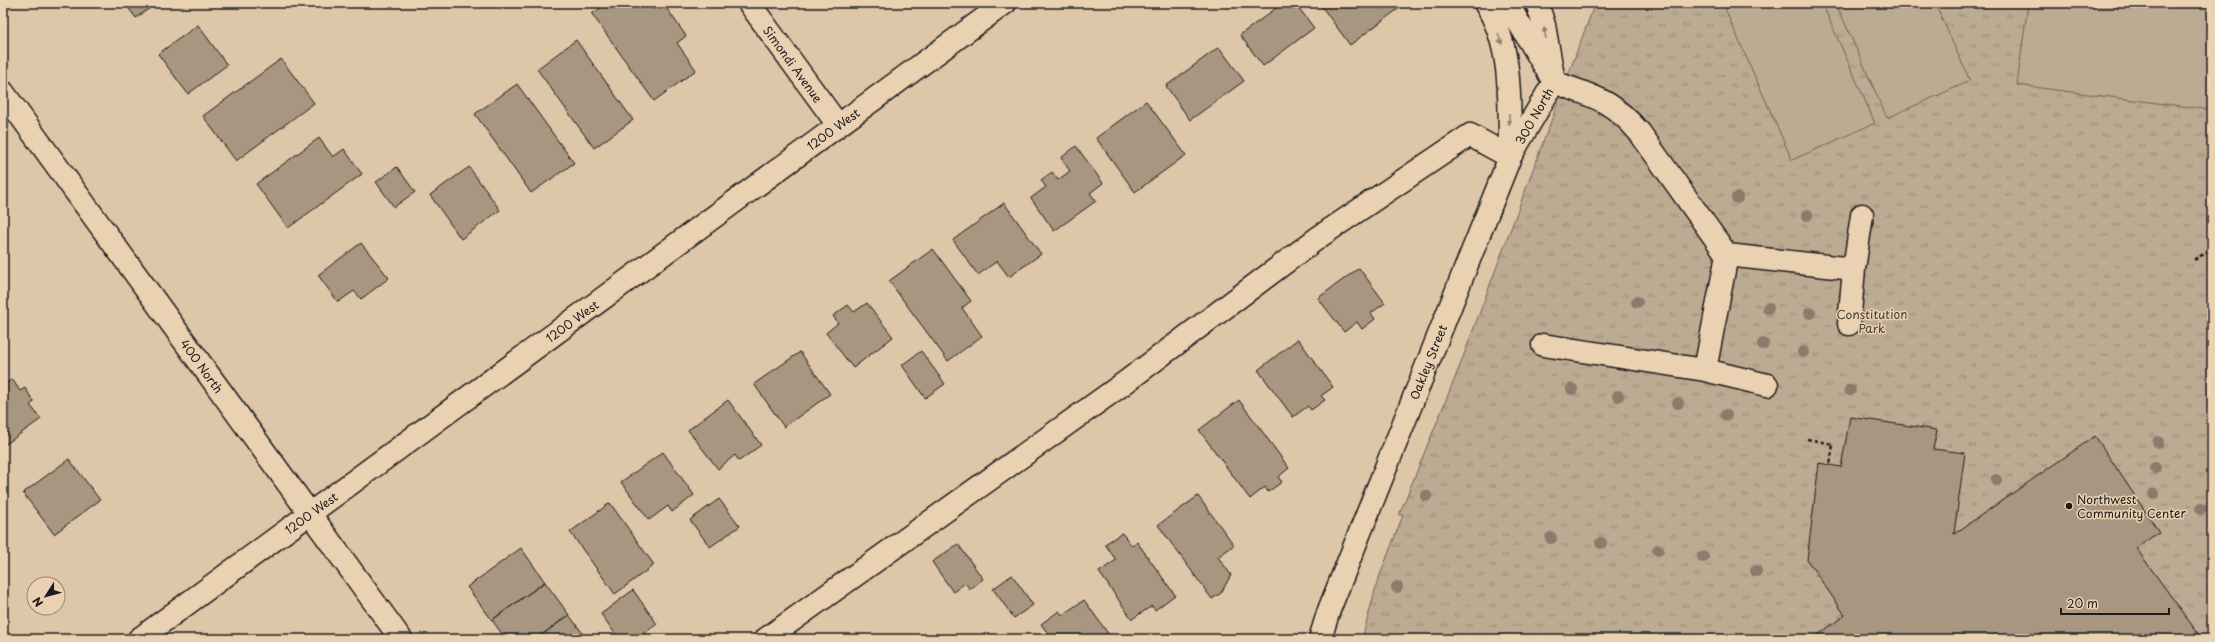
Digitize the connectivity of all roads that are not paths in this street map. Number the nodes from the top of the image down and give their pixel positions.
1 (749, 3) edge
2 (1005, 3) edge
3 (1485, 3) edge
4 (1507, 3) edge
5 (1536, 3) edge
6 (1554, 82) junction
7 (3, 92) edge
8 (838, 125) junction
9 (1510, 157) junction
10 (1862, 215) dead end
11 (1727, 255) junction
12 (1854, 269) junction
13 (1849, 324) dead end
14 (1543, 345) dead end
15 (1705, 370) junction
16 (1767, 385) dead end
17 (310, 513) junction
18 (139, 639) edge
19 (401, 639) edge
20 (766, 639) edge
21 (1320, 639) edge

1 - 8 street, Simondi Avenue
2 - 8 street, 1200 West
3 -> 9 street, Oakley Street
4 - 6 street
6 -> 5 street, 300 North
6 - 9 street, 300 North
6 - 11 street
7 - 17 street, 400 North
8 - 17 street, 1200 West
9 - 20 street
9 - 21 street, Oakley Street
10 - 12 street
11 - 12 street
11 - 15 street
12 - 13 street
14 - 15 street
15 - 16 street
17 - 18 street, 1200 West
17 - 19 street, 400 North

